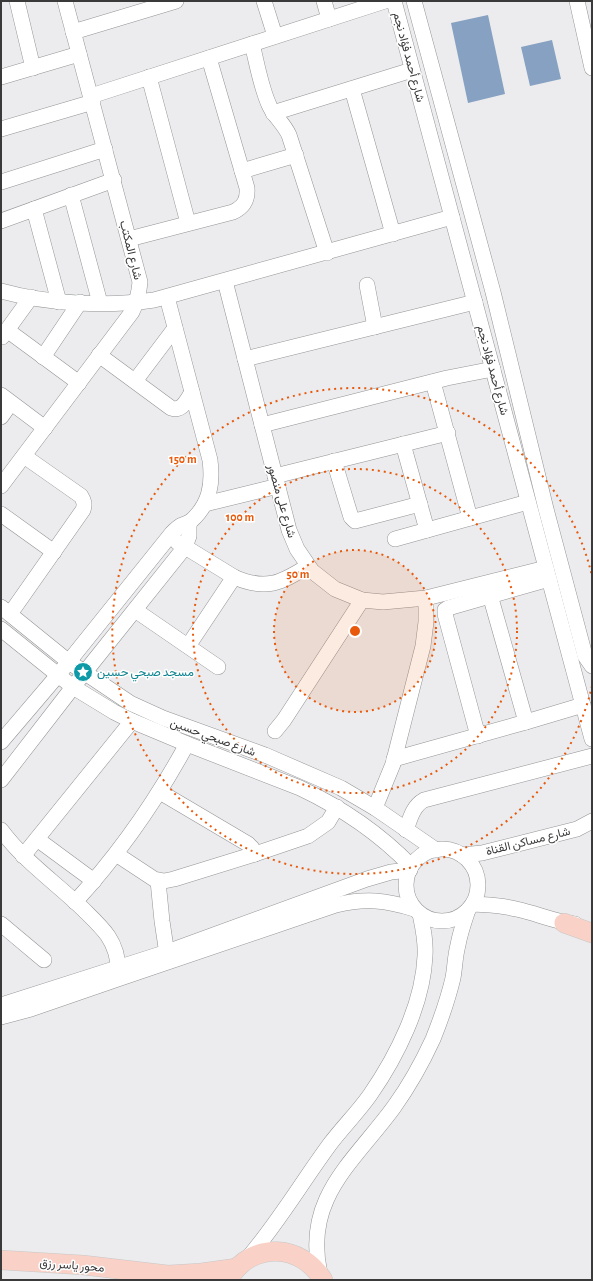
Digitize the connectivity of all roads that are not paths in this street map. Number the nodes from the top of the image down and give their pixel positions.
1 (17, 1) edge
2 (65, 1) edge
3 (176, 1) edge
4 (264, 1) edge
5 (324, 1) edge
6 (385, 1) edge
7 (394, 1) edge
8 (414, 1) edge
9 (577, 1) edge
10 (328, 19) junction
11 (73, 32) junction
12 (275, 36) junction
13 (252, 44) junction
14 (79, 54) junction
15 (209, 58) junction
16 (33, 68) junction
17 (592, 68) edge
18 (412, 70) junction
19 (1, 77) edge
20 (149, 77) junction
21 (352, 89) junction
22 (92, 99) junction
23 (273, 113) junction
24 (1, 129) edge
25 (105, 148) junction
26 (296, 155) junction
27 (242, 172) junction
28 (114, 180) junction
29 (1, 182) edge
30 (71, 195) junction
31 (34, 209) junction
32 (452, 217) junction
33 (1, 221) edge
34 (188, 223) junction
35 (393, 234) junction
36 (129, 239) junction
37 (327, 253) junction
38 (225, 281) junction
39 (367, 285) dead end
40 (1, 291) edge
41 (31, 297) junction
42 (167, 297) junction
43 (60, 302) junction
44 (80, 302) junction
45 (475, 302) junction
46 (100, 303) junction
47 (137, 303) junction
48 (375, 327) junction
49 (175, 328) junction
50 (4, 334) edge
51 (99, 355) junction
52 (43, 357) junction
53 (245, 359) junction
54 (493, 369) junction
55 (135, 381) junction
56 (433, 382) junction
57 (78, 383) junction
58 (192, 392) junction
59 (6, 399) edge
60 (1, 417) edge
61 (262, 425) junction
62 (45, 428) junction
63 (448, 434) junction
64 (403, 444) junction
65 (24, 456) junction
66 (334, 461) junction
67 (276, 481) junction
68 (1, 486) edge
69 (528, 502) junction
70 (205, 504) junction
71 (420, 504) junction
72 (1, 514) edge
73 (470, 518) junction
74 (189, 523) junction
75 (427, 530) junction
76 (169, 537) junction
77 (395, 539) dead end
78 (185, 547) junction
79 (54, 552) junction
80 (308, 566) junction
81 (548, 574) junction
82 (234, 577) junction
83 (490, 595) junction
84 (426, 598) junction
85 (362, 600) junction
86 (5, 610) edge
87 (135, 610) junction
88 (2, 632) edge
89 (188, 646) junction
90 (69, 662) junction
91 (592, 666) edge
92 (218, 667) dead end
93 (84, 673) junction
94 (58, 675) junction
95 (73, 687) junction
96 (583, 705) junction
97 (132, 722) junction
98 (526, 722) junction
99 (275, 731) dead end
100 (478, 736) junction
101 (592, 739) edge
102 (1, 742) edge
103 (187, 744) junction
104 (592, 756) edge
105 (394, 760) junction
106 (1, 780) edge
107 (160, 792) junction
108 (337, 807) junction
109 (375, 808) junction
110 (592, 821) edge
111 (406, 830) junction
112 (2, 833) edge
113 (37, 839) junction
114 (436, 850) junction
115 (116, 854) junction
116 (255, 854) junction
117 (23, 856) junction
118 (462, 856) junction
119 (410, 868) junction
120 (94, 881) junction
121 (158, 881) junction
122 (75, 902) junction
123 (470, 907) junction
124 (417, 911) junction
125 (564, 923) junction
126 (1, 924) edge
127 (592, 926) edge
128 (592, 933) edge
129 (7, 937) edge
130 (168, 957) junction
131 (44, 960) dead end
132 (119, 973) junction
133 (1, 1005) edge
134 (1, 1017) edge
135 (1, 1260) edge
136 (236, 1270) edge
137 (321, 1277) edge

1 - 16 street
2 - 11 street, شارع المكتب
3 - 11 street
4 - 12 street
5 - 10 street
6 - 10 street
7 - 18 street, شارع أحمد فؤاد نجم
8 - 91 street, شارع أحمد فؤاد نجم
9 - 17 street
10 - 12 street
11 - 14 street, شارع المكتب
12 - 13 street
13 - 15 street
13 - 23 street
14 - 16 street
14 - 22 street, شارع المكتب
15 - 20 street
15 - 27 street
16 - 19 street
18 - 21 street
18 - 32 street, شارع أحمد فؤاد نجم
20 - 22 street
20 - 34 street
21 - 23 street
21 - 35 street
22 - 24 street
22 - 25 street, شارع المكتب
23 - 26 street
25 - 28 street, شارع المكتب
25 - 29 street
26 - 27 street
26 - 37 street
27 - 34 street
28 - 30 street
28 - 36 street, شارع المكتب
30 - 31 street
30 - 46 street
31 - 33 street
31 - 43 street
32 - 35 street
32 - 45 street, شارع أحمد فؤاد نجم
34 - 36 street
35 - 37 street
36 - 47 street, شارع المكتب
37 - 38 street
38 - 42 street
38 - 53 street, شارع على منصور
39 - 48 street
40 - 41 street
41 - 43 street
41 - 50 street
42 - 47 street
42 - 49 street
43 - 44 street
44 - 46 street
44 - 52 street
45 - 48 street
45 - 54 street, شارع أحمد فؤاد نجم
46 - 47 street
47 - 51 street, شارع المكتب
48 - 53 street
49 - 55 street
49 - 58 street
50 - 52 street
51 - 55 street
51 - 57 street, شارع المكتب
52 - 57 street
53 - 61 street, شارع على منصور
54 - 56 street
54 - 69 street, شارع أحمد فؤاد نجم
55 - 58 street
56 - 61 street
56 - 63 street
57 - 62 street, شارع المكتب
58 - 70 street
59 - 60 street
59 - 62 street
61 - 67 street, شارع على منصور
62 - 65 street, شارع المكتب
63 - 64 street
63 - 73 street
64 - 66 street
64 - 71 street
65 - 68 street, شارع المكتب
65 - 79 street
66 - 67 street
66 - 71 street
67 - 70 street
67 - 80 street, شارع على منصور
69 - 73 street
69 - 81 street, شارع أحمد فؤاد نجم
70 - 74 street
71 - 75 street
72 - 79 street
73 - 75 street
74 - 76 street
74 - 78 street
75 - 77 street
76 - 78 street
76 - 90 street
78 - 82 street
78 - 87 street
79 - 86 street
80 - 82 street
80 - 85 street, شارع على منصور
81 - 83 street
81 - 84 street, شارع على منصور
81 - 96 street, شارع أحمد فؤاد نجم
82 - 89 street
83 - 98 street
83 - 100 street
84 - 85 street, شارع على منصور
84 - 105 street
85 - 99 street
86 - 90 street, شارع صبحي حسين
87 - 89 street
87 - 93 street
88 - 94 street, شارع صبحي حسين
89 - 92 street
90 - 93 street, شارع صبحي حسين
90 - 94 street
93 - 95 street
93 - 109 street, شارع صبحي حسين
94 - 95 street, شارع صبحي حسين
94 - 102 street
95 - 97 street, شارع صبحي حسين
95 - 106 street
96 - 98 street
96 - 101 street, شارع أحمد فؤاد نجم
97 - 103 street, شارع صبحي حسين
97 - 113 street
98 - 100 street
100 - 105 street
103 - 107 street
103 - 108 street, شارع صبحي حسين
104 - 111 street
105 - 109 street
107 - 115 street
107 - 116 street
108 - 116 street
108 - 119 street, شارع صبحي حسين
109 - 111 street, شارع صبحي حسين
110 - 118 street, شارع مساكن القناة
111 - 114 street, شارع صبحي حسين
112 - 117 street
113 - 117 street
113 - 120 street
114 - 118 street
114 - 119 street
115 - 120 street
115 - 121 street
116 - 121 street
117 - 122 street
118 - 123 street
119 - 124 street
119 - 130 street
120 - 122 street
121 - 130 street
122 - 132 street
123 - 124 street
123 - 125 street
123 - 137 street
124 - 130 street
124 - 136 street
125 - 127 street
125 - 128 main road
126 - 129 street
129 - 131 street
130 - 132 street
132 - 133 street
132 - 134 street
135 - 136 main road, محور ياسر رزق
136 - 137 main road, محور ياسر رزق

